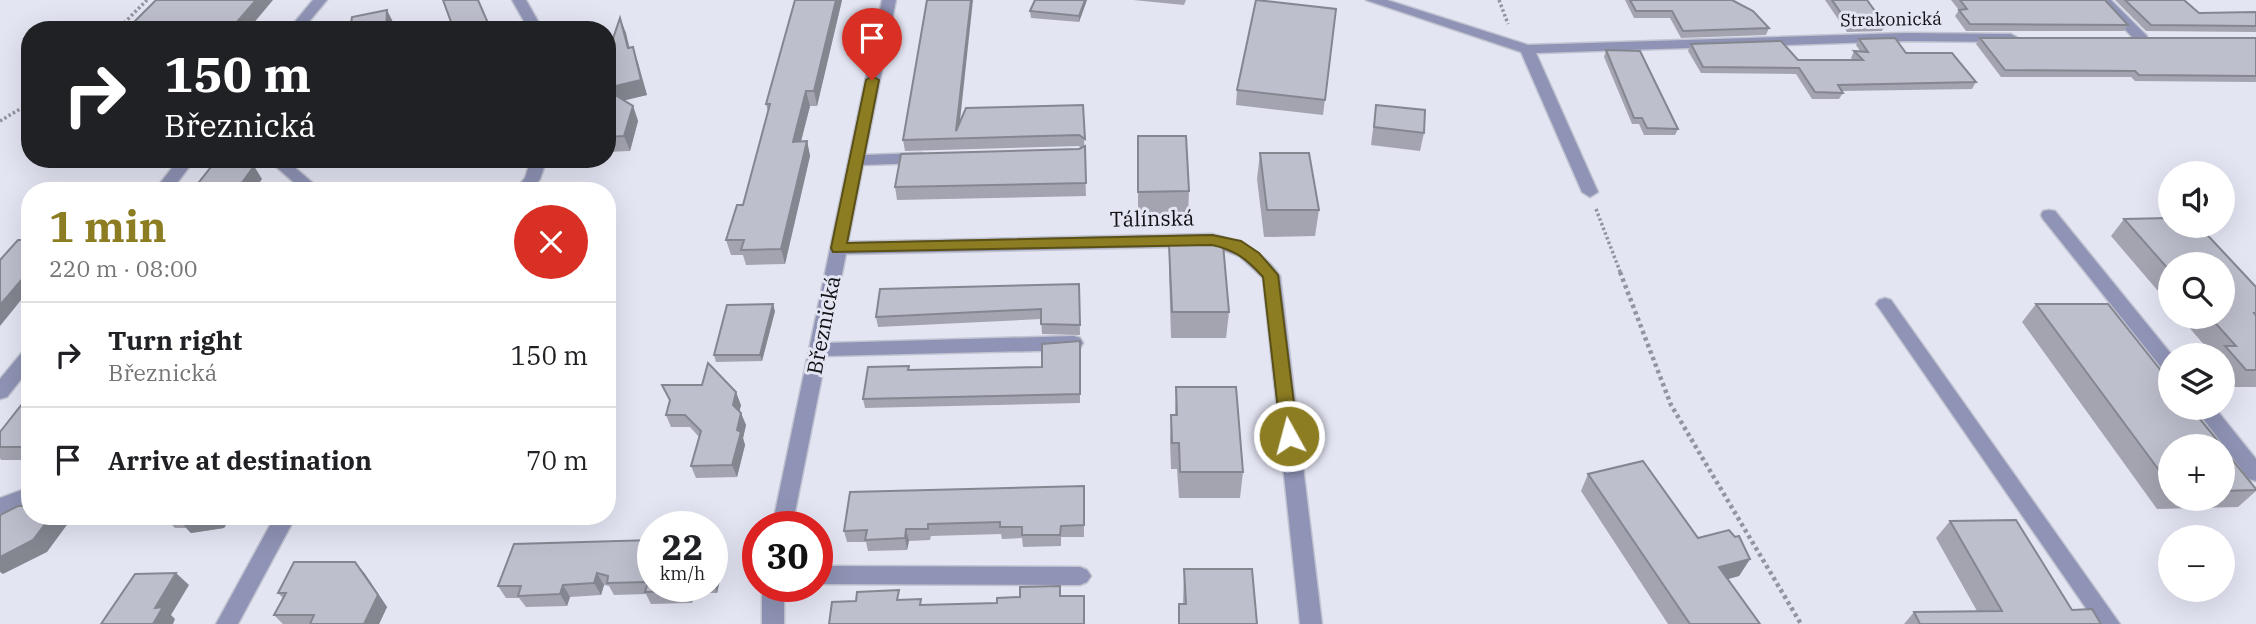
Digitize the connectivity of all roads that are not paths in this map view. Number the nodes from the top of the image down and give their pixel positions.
1 (320, 0) edge
2 (519, 0) edge
3 (889, 0) edge
4 (1373, 0) edge
5 (2104, 0) edge
6 (302, 21) edge
7 (531, 21) edge
8 (2030, 38) edge
9 (2114, 39) edge
10 (1527, 49) junction
11 (940, 157) edge
12 (856, 160) junction
13 (180, 168) edge
14 (290, 168) edge
15 (169, 182) edge
16 (305, 182) edge
17 (1590, 192) road end
18 (2049, 215) dead end
19 (838, 248) junction
20 (1885, 304) dead end
21 (1074, 343) edge
22 (818, 350) junction
23 (2158, 351) edge
24 (21, 366) edge
25 (0, 392) edge
26 (2214, 420) edge
27 (2256, 473) edge
28 (21, 498) edge
29 (0, 506) edge
30 (785, 511) edge
31 (281, 525) edge
32 (833, 575) edge
33 (1080, 576) dead end
34 (773, 602) edge
35 (227, 624) edge
36 (773, 624) edge
37 (1311, 624) edge
38 (2109, 624) edge

1 - 6 street
2 - 7 street
3 - 12 street, Březnická
4 - 10 street, Strakonická
5 - 9 street
8 - 10 street, Strakonická
10 - 17 street
11 - 12 street
12 - 19 street, Březnická
13 - 15 street
14 - 16 street
18 - 23 street
19 - 22 street, Březnická
19 - 37 street, Tálínská
20 - 38 street
21 - 22 street
22 - 30 street, Březnická
24 - 25 street
26 - 27 street
28 - 29 street
31 - 35 street
32 - 33 street
34 - 36 street

